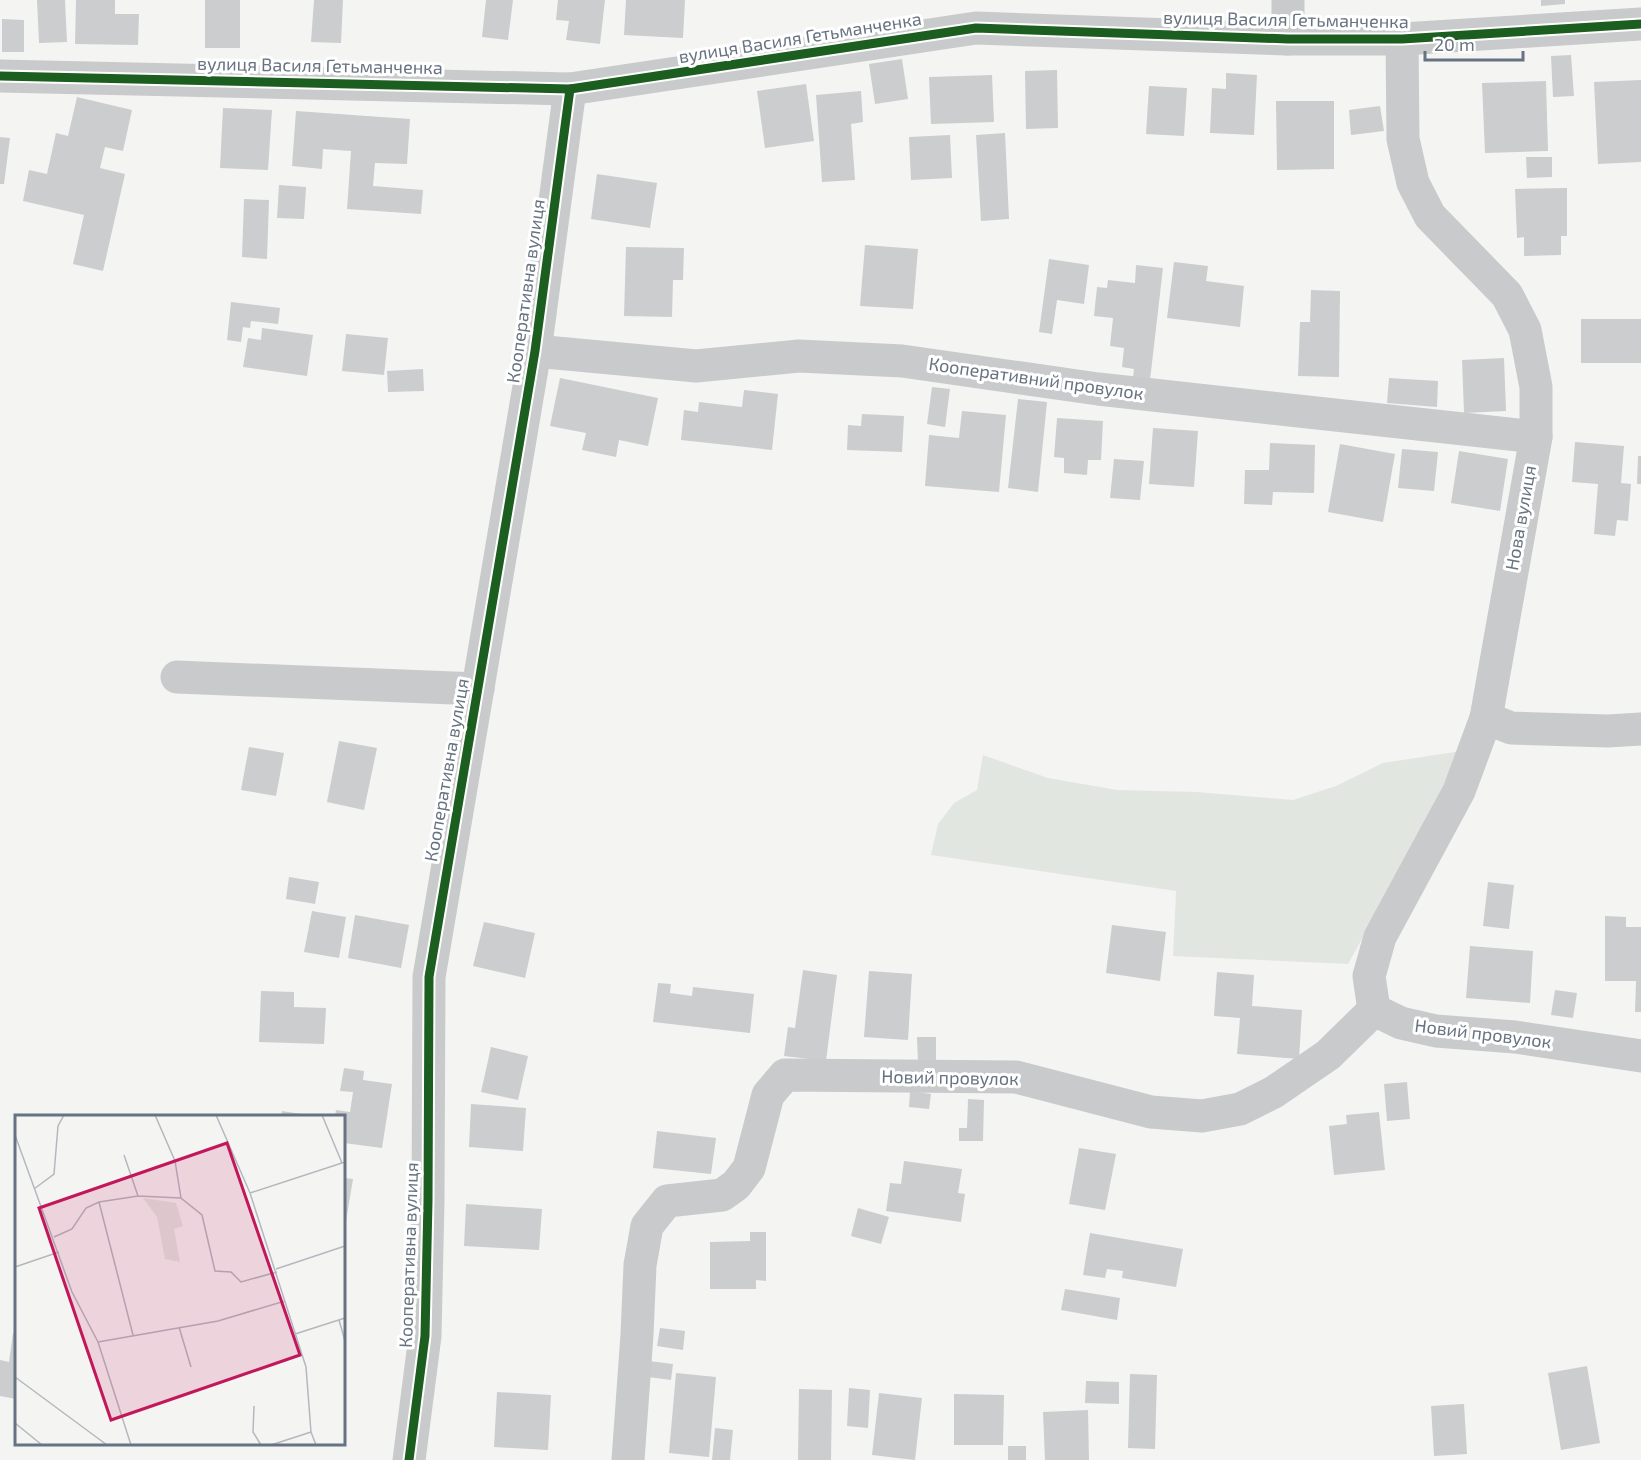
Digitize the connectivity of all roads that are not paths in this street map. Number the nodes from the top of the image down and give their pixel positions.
1 (1288, 0) edge
2 (1641, 24) edge
3 (1288, 39) junction
4 (1402, 39) junction
5 (0, 76) edge
6 (570, 89) junction
7 (535, 351) junction
8 (1536, 436) junction
9 (177, 677) dead end
10 (478, 689) junction
11 (1486, 718) junction
12 (1641, 729) edge
13 (1374, 1010) junction
14 (1641, 1056) edge
15 (409, 1460) edge
16 (628, 1460) edge

1 - 3 street
2 - 4 street, вулиця Василя Гетьманченка
3 - 4 street, вулиця Василя Гетьманченка
3 - 6 street, вулиця Василя Гетьманченка
4 - 8 street, Нова вулиця
5 - 6 street, вулиця Василя Гетьманченка
6 - 7 street, Кооперативна вулиця
7 - 8 street, Кооперативний провулок
7 - 10 street, Кооперативна вулиця
8 - 11 street, Нова вулиця
9 - 10 street
10 - 15 street, Кооперативна вулиця
11 - 12 street
11 - 13 street, Нова вулиця
13 - 14 street, Новий провулок
13 - 16 street, Новий провулок

